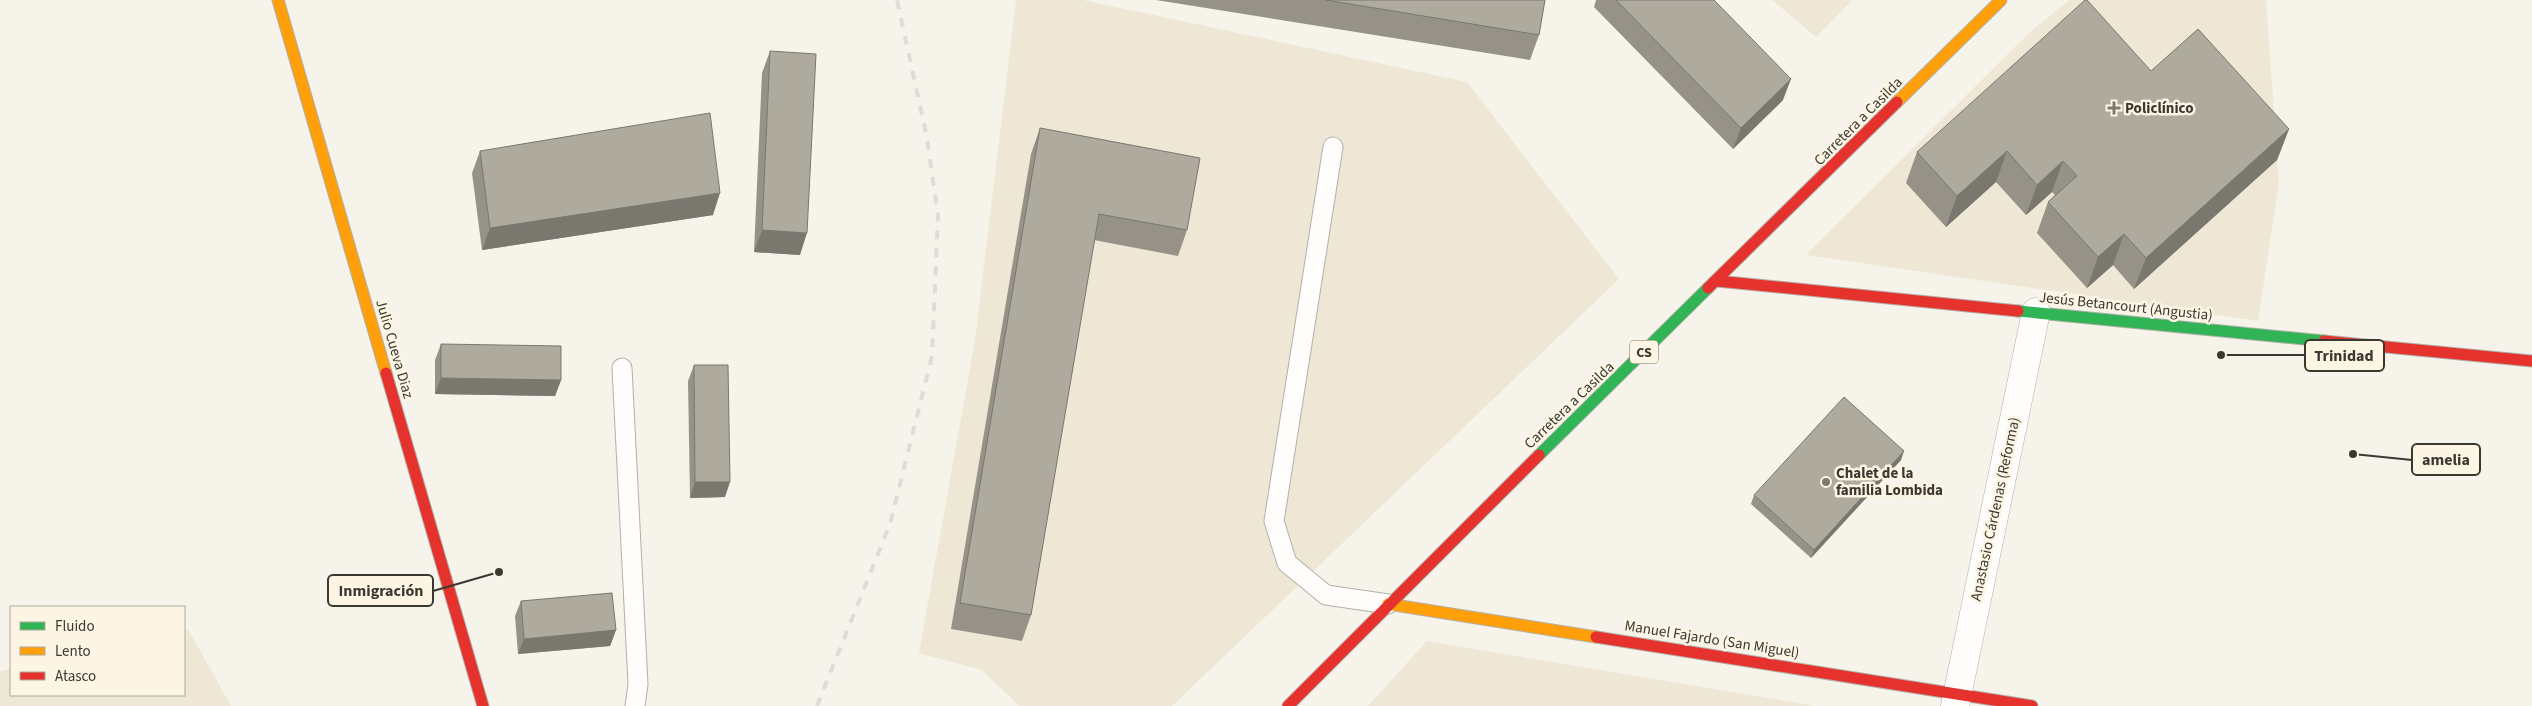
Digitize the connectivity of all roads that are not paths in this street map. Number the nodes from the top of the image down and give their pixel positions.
1 (278, 0) edge
2 (2001, 0) edge
3 (1333, 147) dead end
4 (1717, 281) junction
5 (2036, 312) junction
6 (2532, 361) edge
7 (622, 368) dead end
8 (1388, 604) junction
9 (1956, 699) edge
10 (482, 706) edge
11 (635, 706) edge
12 (1288, 706) edge
13 (2032, 706) edge

1 - 10 street, Julio Cueva Diaz
2 - 4 street, Carretera a Casilda / CS
3 - 8 lane
4 - 5 street, Jesús Betancourt (Angustia)
4 - 8 street, Carretera a Casilda / CS
5 - 6 street, Jesús Betancourt (Angustia)
5 - 9 street, Anastasio Cárdenas (Reforma)
7 - 11 lane
8 - 9 street, Manuel Fajardo (San Miguel)
8 - 12 street, Carretera a Casilda / CS
9 - 13 street, Manuel Fajardo (San Miguel)

